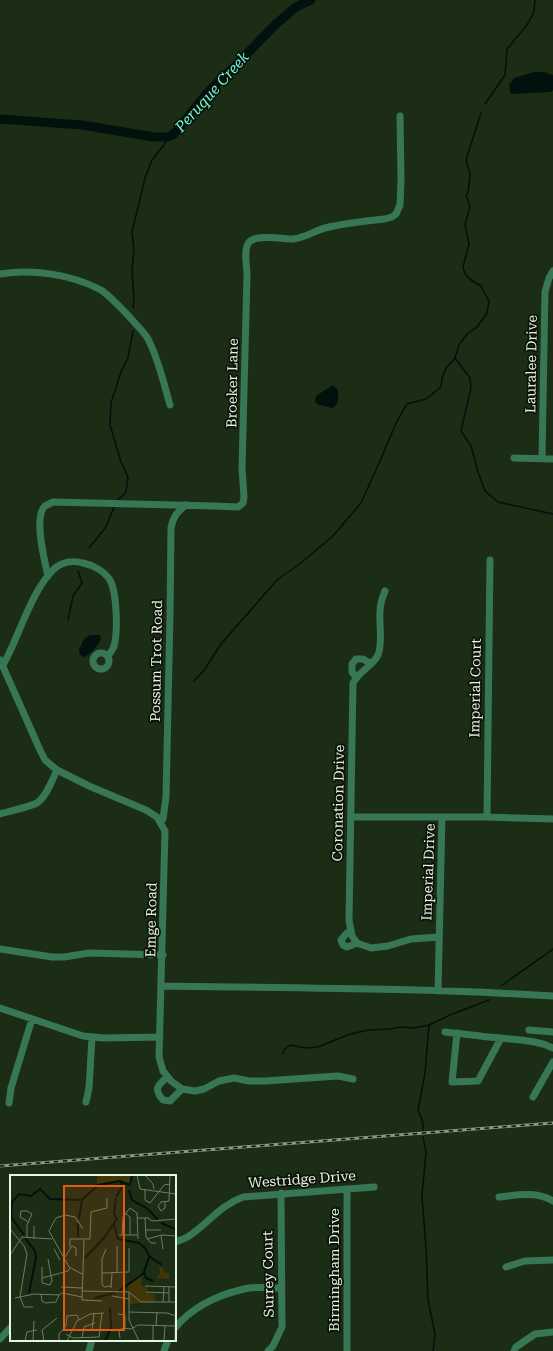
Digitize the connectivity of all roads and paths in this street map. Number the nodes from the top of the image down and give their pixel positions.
1 (400, 116) dead end
2 (553, 271) edge
3 (0, 274) edge
4 (170, 405) dead end
5 (514, 458) dead end
6 (542, 458) junction
7 (553, 458) edge
8 (186, 505) junction
9 (490, 560) dead end
10 (48, 576) junction
11 (385, 591) dead end
12 (108, 656) dead end
13 (1, 662) edge
14 (371, 664) junction
15 (356, 677) junction
16 (56, 770) junction
17 (0, 814) edge
18 (442, 816) junction
19 (487, 816) junction
20 (351, 817) junction
21 (553, 819) edge
22 (160, 822) junction
23 (351, 930) junction
24 (439, 937) junction
25 (357, 944) junction
26 (0, 949) edge
27 (163, 955) junction
28 (162, 986) junction
29 (438, 991) junction
30 (553, 996) edge
31 (0, 1008) edge
32 (32, 1019) junction
33 (529, 1030) dead end
34 (445, 1032) dead end
35 (553, 1032) edge
36 (457, 1033) junction
37 (160, 1037) junction
38 (92, 1038) junction
39 (501, 1038) junction
40 (553, 1048) edge
41 (553, 1062) edge
42 (167, 1077) junction
43 (353, 1079) dead end
44 (182, 1089) junction
45 (533, 1097) dead end
46 (86, 1102) dead end
47 (9, 1103) dead end
48 (374, 1187) dead end
49 (347, 1189) junction
50 (280, 1193) junction
51 (499, 1197) dead end
52 (551, 1198) edge
53 (176, 1242) edge
54 (553, 1260) edge
55 (506, 1266) dead end
56 (281, 1288) junction
57 (176, 1327) edge
58 (10, 1328) edge
59 (553, 1332) edge
60 (0, 1339) edge
61 (92, 1341) edge
62 (168, 1341) edge
63 (89, 1351) edge
64 (164, 1351) edge
65 (268, 1351) edge
66 (347, 1351) edge
67 (514, 1351) edge

1 - 8 street, Broeker Lane
2 - 6 street, Lauralee Drive
3 - 4 street
5 - 6 street
6 - 7 street
8 - 10 street, Broeker Lane
8 - 22 street, Possum Trot Road
9 - 19 street, Imperial Court
10 - 12 street
10 - 13 street
11 - 14 street
13 - 16 street
14 - 15 street
14 - 15 street, Coronation Drive
15 - 20 street, Coronation Drive
16 - 17 street
16 - 22 street
18 - 19 street, Imperial Drive
18 - 20 street
18 - 24 street, Imperial Drive
19 - 21 street, Imperial Drive
20 - 23 street, Coronation Drive
22 - 27 street, Emge Road
23 - 25 street, Coronation Drive
23 - 25 street
24 - 25 street
24 - 29 street, Imperial Drive
26 - 27 street
27 - 28 street, Emge Road
28 - 29 street
28 - 37 street, Emge Road
29 - 30 street
31 - 32 street
32 - 38 street
32 - 47 street
33 - 35 street
34 - 36 street
36 - 39 street
36 - 39 street
37 - 38 street
37 - 42 street, Emge Road
38 - 46 street
39 - 40 street
41 - 45 street
42 - 44 street
42 - 44 street
43 - 44 street
48 - 49 street, Westridge Drive
49 - 50 street, Westridge Drive
49 - 66 street, Birmingham Drive
50 - 53 street, Westridge Drive
50 - 56 street, Surrey Court
51 - 52 street
54 - 55 street
56 - 57 street
56 - 65 street, Surrey Court
58 - 60 street
59 - 67 street
61 - 63 street
62 - 64 street

